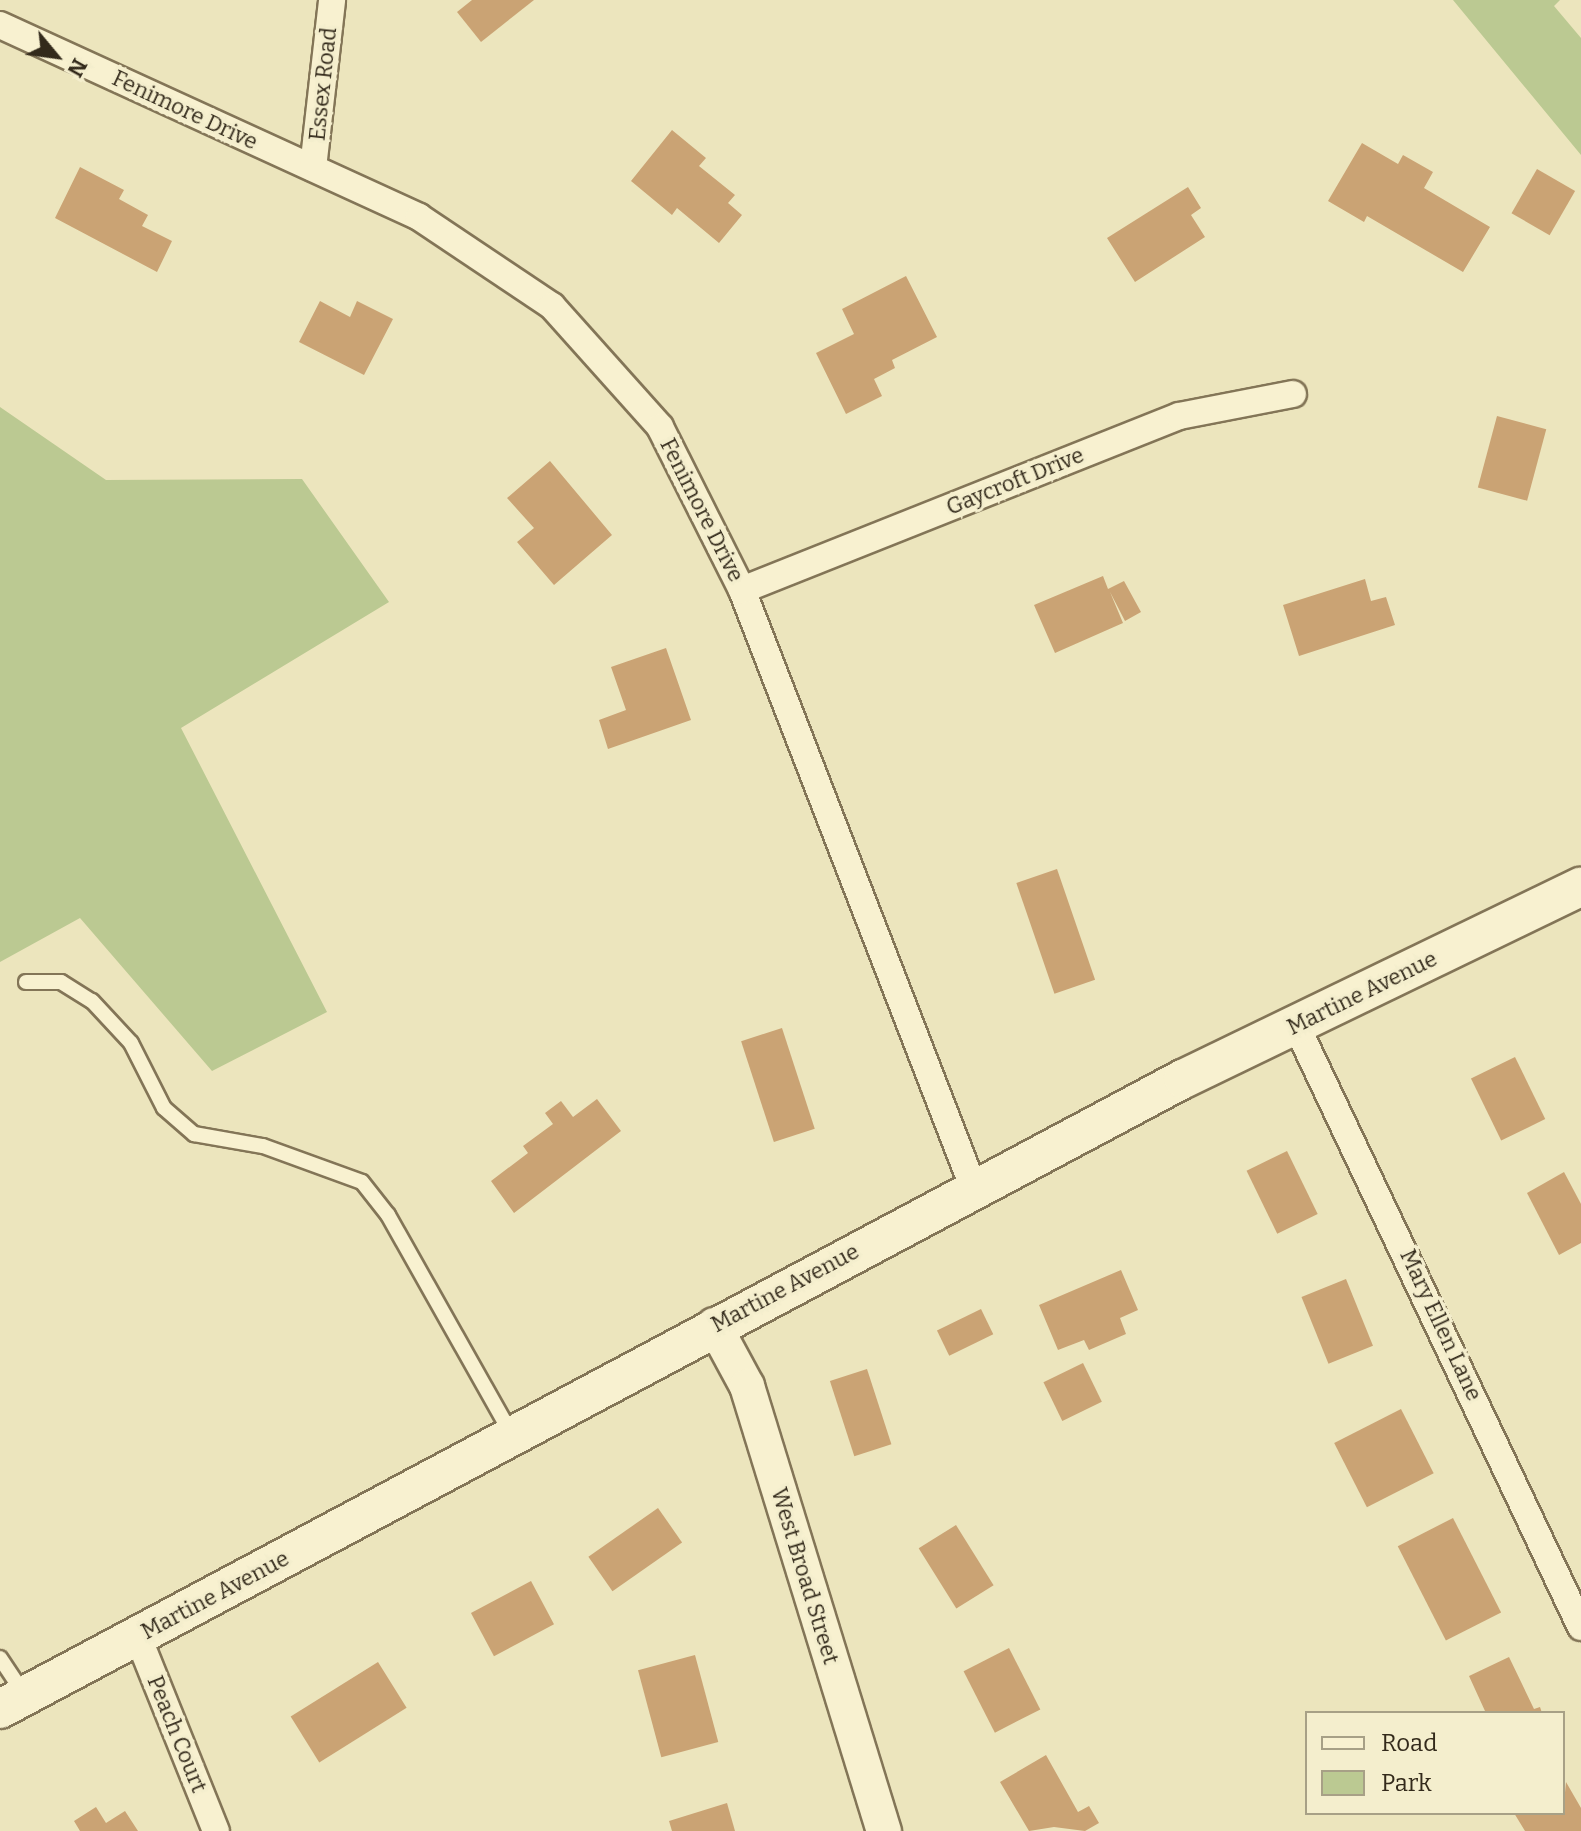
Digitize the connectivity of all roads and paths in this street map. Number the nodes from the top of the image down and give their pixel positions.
1 (332, 0) edge
2 (0, 25) edge
3 (313, 168) junction
4 (1293, 394) dead end
5 (742, 590) junction
6 (1581, 887) edge
7 (26, 982) dead end
8 (1296, 1025) junction
9 (974, 1189) junction
10 (714, 1325) junction
11 (512, 1435) junction
12 (1581, 1627) edge
13 (138, 1637) junction
14 (0, 1658) edge
15 (13, 1702) edge
16 (216, 1831) edge
17 (884, 1831) edge

1 - 3 street, Essex Road
2 - 3 street, Fenimore Drive
3 - 5 street, Fenimore Drive
4 - 5 street, Gaycroft Drive
5 - 9 street, Fenimore Drive
6 - 8 main road, Martine Avenue
7 - 11 lane
8 - 9 main road, Martine Avenue
8 - 12 street, Mary Ellen Lane
9 - 10 main road, Martine Avenue
10 - 11 main road, Martine Avenue
10 - 17 street, West Broad Street
11 - 13 main road, Martine Avenue
13 - 15 main road, Martine Avenue
13 - 16 street, Peach Court
14 - 15 lane

